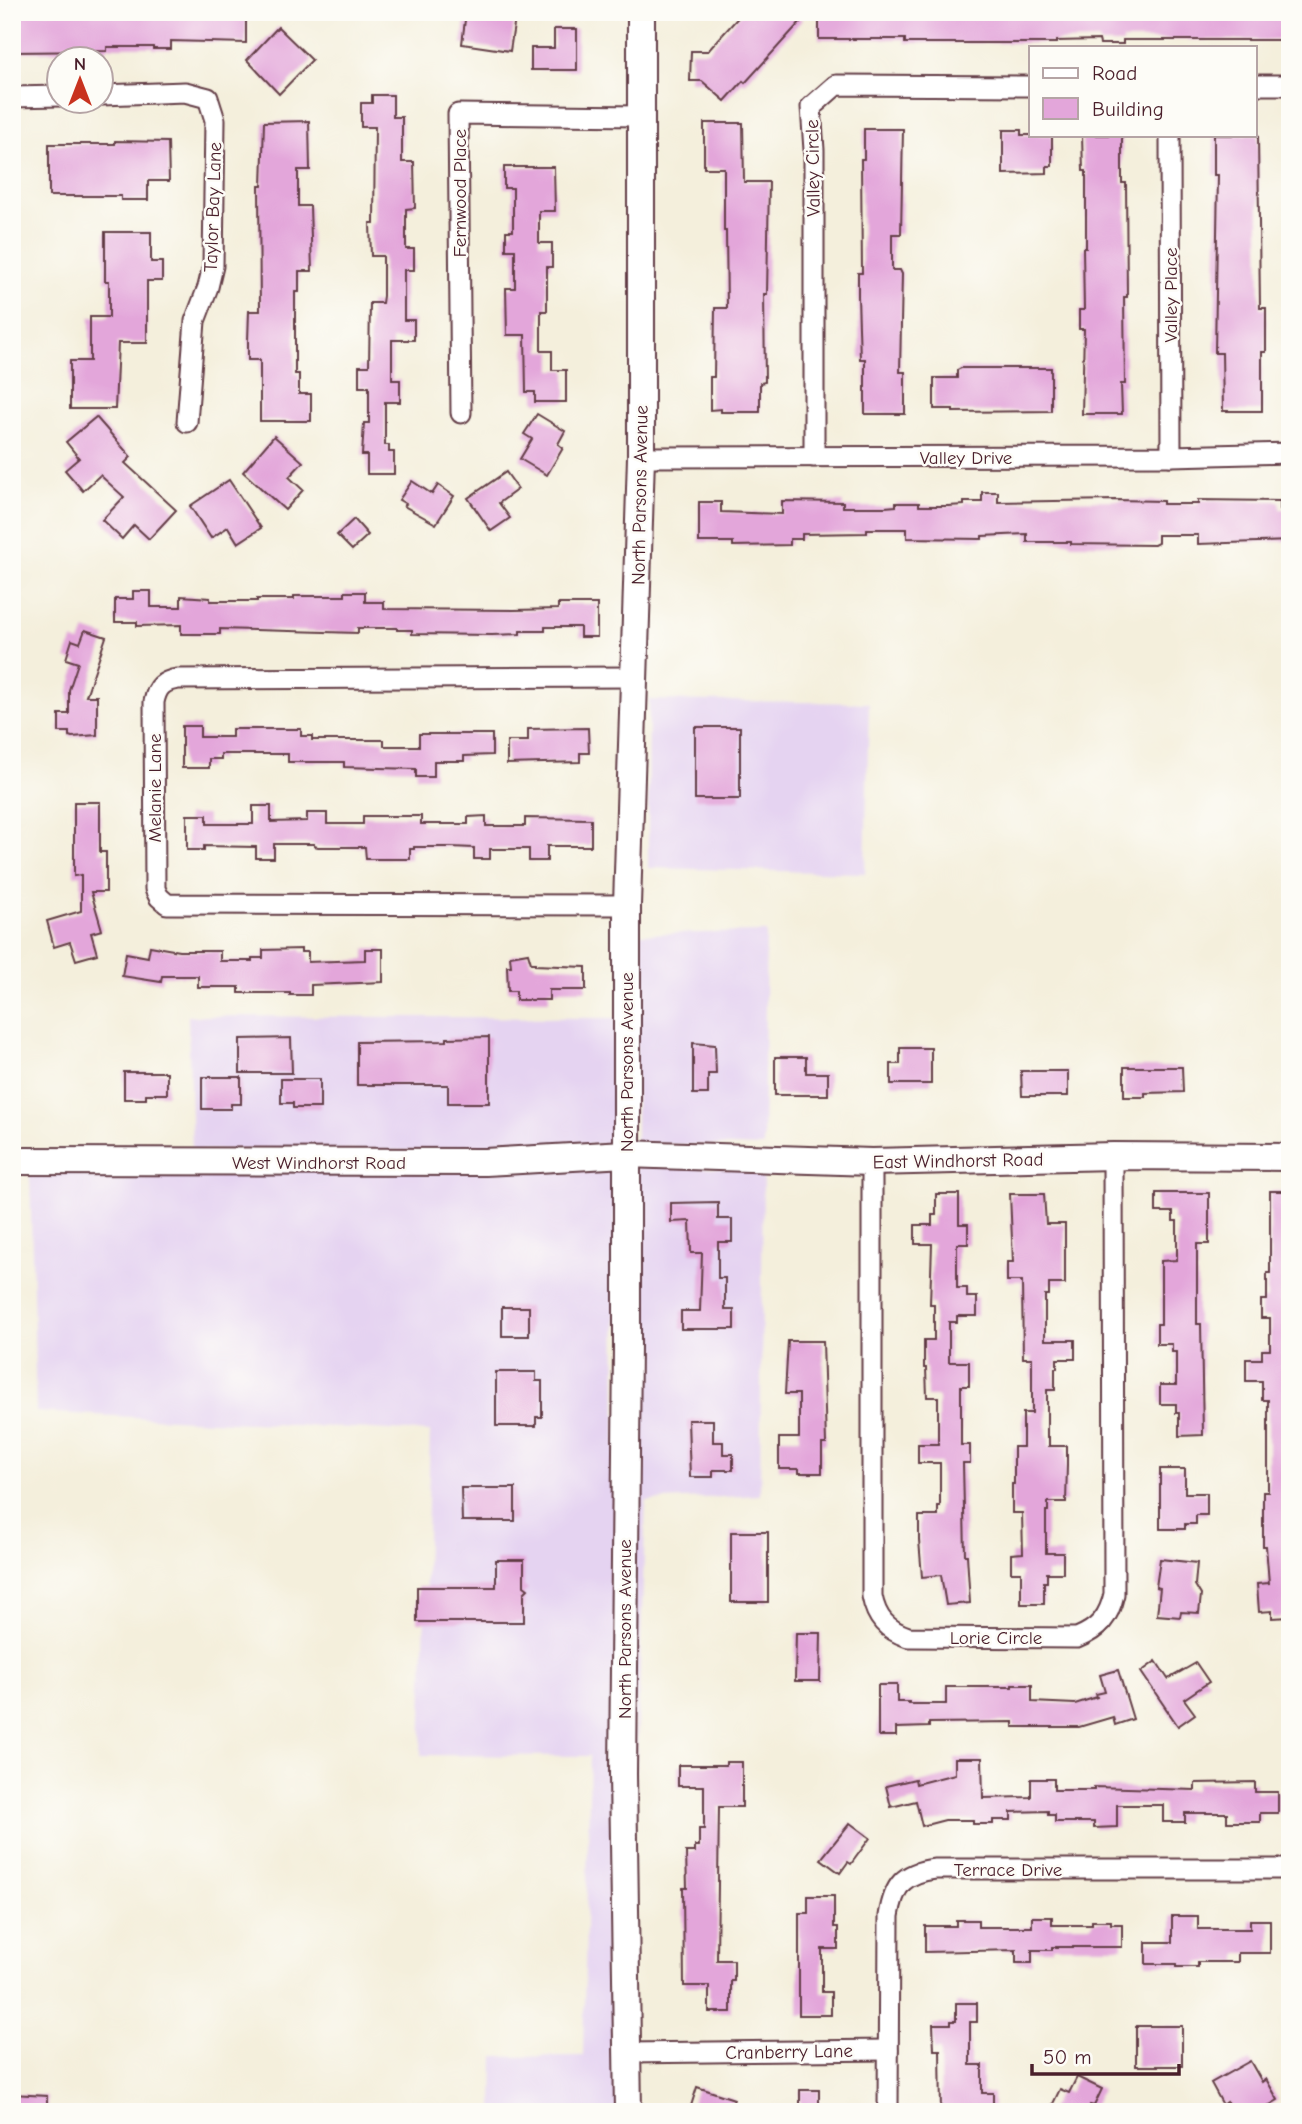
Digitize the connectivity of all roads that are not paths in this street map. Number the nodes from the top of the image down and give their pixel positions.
1 (641, 12) edge
2 (1256, 85) edge
3 (1290, 85) edge
4 (1029, 86) edge
5 (116, 94) edge
6 (46, 96) edge
7 (12, 97) edge
8 (641, 116) junction
9 (1170, 136) edge
10 (461, 414) dead end
11 (187, 422) dead end
12 (1290, 453) edge
13 (1171, 456) junction
14 (641, 457) junction
15 (814, 457) junction
16 (634, 677) junction
17 (627, 905) junction
18 (625, 1154) junction
19 (1113, 1157) junction
20 (1290, 1157) edge
21 (12, 1161) edge
22 (872, 1162) junction
23 (1290, 1869) edge
24 (888, 2050) junction
25 (628, 2053) junction
26 (628, 2112) edge
27 (888, 2112) edge

1 - 8 main road, North Parsons Avenue
2 - 3 street
4 - 15 street, Valley Circle
5 - 11 street, Taylor Bay Lane
6 - 7 street
8 - 10 street, Fernwood Place
8 - 14 main road, North Parsons Avenue
9 - 13 street, Valley Place
12 - 13 street, Valley Drive
13 - 15 street, Valley Drive
14 - 15 street, Valley Drive
14 - 16 main road, North Parsons Avenue
16 - 17 main road, North Parsons Avenue
16 - 17 street, Melanie Lane
17 - 18 main road, North Parsons Avenue
18 - 21 main road, West Windhorst Road
18 - 22 main road, East Windhorst Road
18 - 25 main road, North Parsons Avenue
19 - 20 main road, East Windhorst Road
19 - 22 main road, East Windhorst Road
19 - 22 street, Lorie Circle
23 - 24 street, Terrace Drive
24 - 25 street, Cranberry Lane
24 - 27 street
25 - 26 main road, North Parsons Avenue

